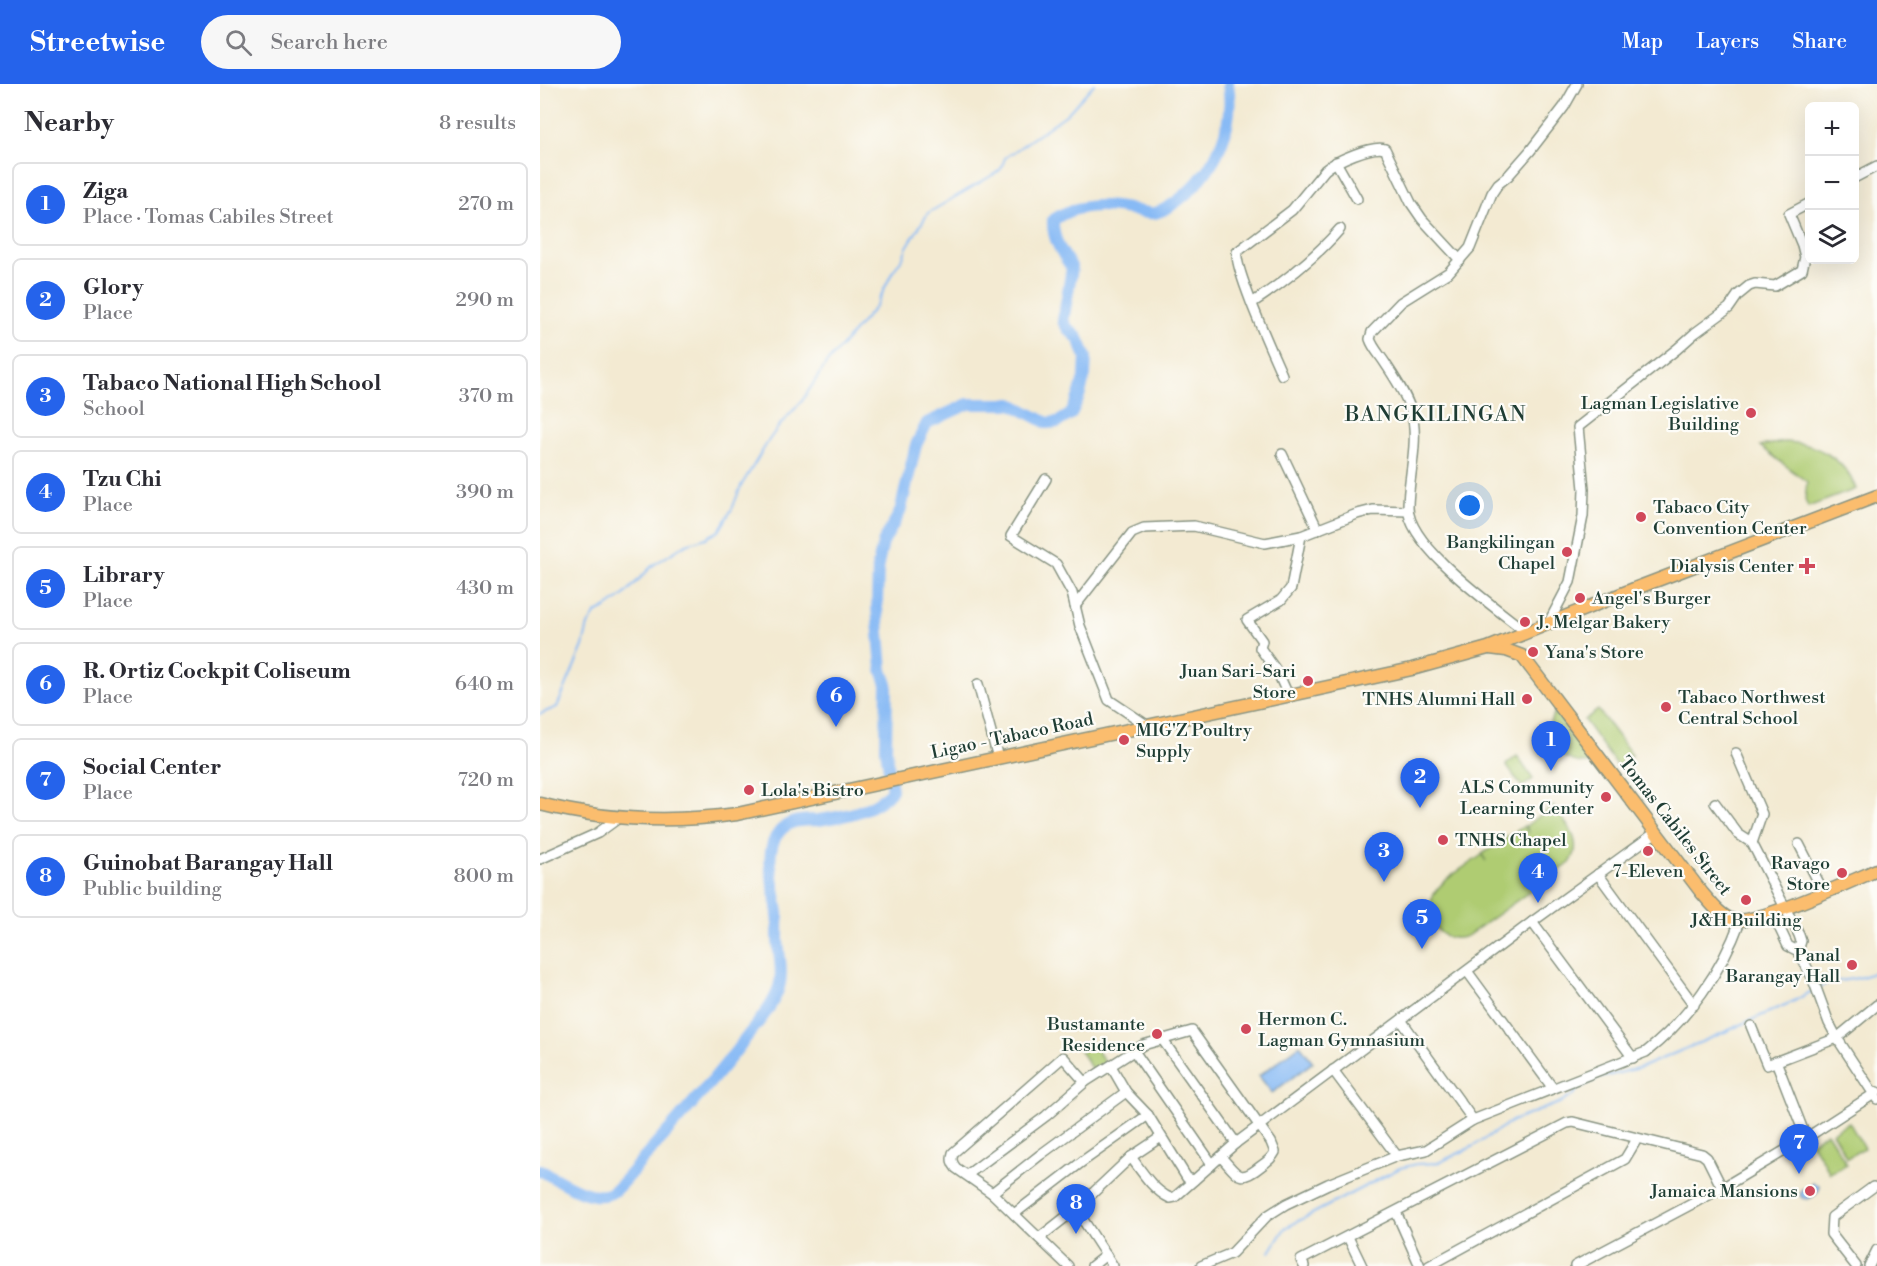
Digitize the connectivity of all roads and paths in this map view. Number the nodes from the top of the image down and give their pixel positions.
1 (1577, 84) edge
2 (1336, 162) junction
3 (1877, 166) edge
4 (1859, 175) edge
5 (1357, 199) dead end
6 (1805, 205) edge
7 (1340, 229) dead end
8 (1460, 260) junction
9 (1252, 303) junction
10 (1282, 375) dead end
11 (1282, 454) dead end
12 (1046, 479) dead end
13 (1877, 496) edge
14 (1408, 511) junction
15 (1318, 530) junction
16 (1301, 536) junction
17 (1075, 606) junction
18 (1548, 624) junction
19 (1526, 632) junction
20 (1488, 648) junction
21 (1522, 656) junction
22 (978, 684) dead end
23 (1288, 695) junction
24 (1148, 726) junction
25 (1736, 753) dead end
26 (998, 758) junction
27 (1715, 803) dead end
28 (540, 804) edge
29 (620, 817) junction
30 (1655, 832) junction
31 (1752, 843) junction
32 (1799, 844) dead end
33 (540, 859) edge
34 (1877, 870) edge
35 (1598, 874) junction
36 (1824, 893) junction
37 (1786, 907) junction
38 (1772, 912) junction
39 (1740, 921) junction
40 (1532, 922) junction
41 (1798, 951) junction
42 (1467, 971) junction
43 (1694, 1005) junction
44 (1877, 1005) edge
45 (1401, 1020) junction
46 (1751, 1026) dead end
47 (1837, 1038) junction
48 (1162, 1039) junction
49 (1134, 1051) junction
50 (1633, 1058) junction
51 (1776, 1061) junction
52 (1111, 1066) junction
53 (1333, 1070) junction
54 (1085, 1082) junction
55 (1552, 1087) junction
56 (1126, 1092) junction
57 (1876, 1095) edge
58 (1148, 1115) junction
59 (1473, 1120) junction
60 (1259, 1126) junction
61 (1161, 1137) junction
62 (1806, 1138) junction
63 (1637, 1139) junction
64 (1236, 1143) junction
65 (1397, 1156) junction
66 (1131, 1157) junction
67 (1221, 1157) junction
68 (1212, 1164) junction
69 (966, 1174) junction
70 (1194, 1180) junction
71 (1876, 1187) edge
72 (1722, 1188) junction
73 (992, 1193) junction
74 (1076, 1209) junction
75 (1396, 1212) junction
76 (1014, 1214) junction
77 (1348, 1236) junction
78 (1039, 1238) junction
79 (1877, 1250) edge
80 (1106, 1255) junction
81 (1068, 1266) edge
82 (1092, 1266) edge
83 (1113, 1266) edge
84 (1201, 1266) edge
85 (1304, 1266) edge
86 (1362, 1266) edge
87 (1420, 1266) edge
88 (1429, 1266) edge
89 (1575, 1266) edge
90 (1856, 1266) edge
91 (1869, 1266) edge

1 - 8 street
2 - 5 street
2 - 8 street
2 - 9 street
3 - 4 street
6 - 18 street
7 - 9 street
8 - 14 street
9 - 10 street
11 - 15 street
12 - 17 street
13 - 18 main road, Ligao - Tabaco Road
14 - 15 street
14 - 19 street
15 - 16 street
16 - 17 street
16 - 23 street
17 - 24 street
18 - 19 main road, Ligao - Tabaco Road
19 - 20 main road, Ligao - Tabaco Road
19 - 21 main road
20 - 21 main road, Ligao - Tabaco Road
20 - 23 main road, Ligao - Tabaco Road
21 - 30 main road, Tomas Cabiles Street
22 - 26 street
23 - 24 main road, Ligao - Tabaco Road
24 - 26 main road, Ligao - Tabaco Road
25 - 31 street
26 - 29 main road, Ligao - Tabaco Road
27 - 31 street
28 - 29 main road, Ligao - Tabaco Road
29 - 33 street
30 - 35 street
30 - 39 main road, Tomas Cabiles Street
31 - 37 street
32 - 36 street
34 - 36 main road
35 - 40 street
35 - 43 street
36 - 37 main road
37 - 38 main road
37 - 41 street
38 - 39 main road
38 - 41 street
39 - 43 street
40 - 42 street
40 - 50 street
41 - 47 street
42 - 45 street
42 - 55 street
43 - 50 street
44 - 47 street
45 - 53 street
45 - 59 street
46 - 51 street
47 - 51 street
47 - 57 street
48 - 49 street
48 - 60 street
48 - 64 street
49 - 52 street
49 - 68 street
50 - 55 street
51 - 62 street
52 - 54 street
52 - 56 street
53 - 60 street
53 - 65 street
54 - 69 street
54 - 69 street
55 - 59 street
56 - 58 street
56 - 73 street
57 - 62 street
58 - 61 street
58 - 76 street
59 - 65 street
60 - 64 street
60 - 67 street
61 - 66 street
61 - 70 street
62 - 72 street
63 - 72 street
63 - 75 street
63 - 88 street
64 - 67 street
65 - 84 street
66 - 70 street
66 - 74 street
67 - 68 street
68 - 70 street
69 - 73 street
71 - 90 street
72 - 89 street
73 - 76 street
74 - 78 street
74 - 80 street
75 - 77 street
75 - 87 street
76 - 78 street
77 - 85 street
77 - 86 street
78 - 81 street
79 - 91 street
80 - 82 street
80 - 83 street

